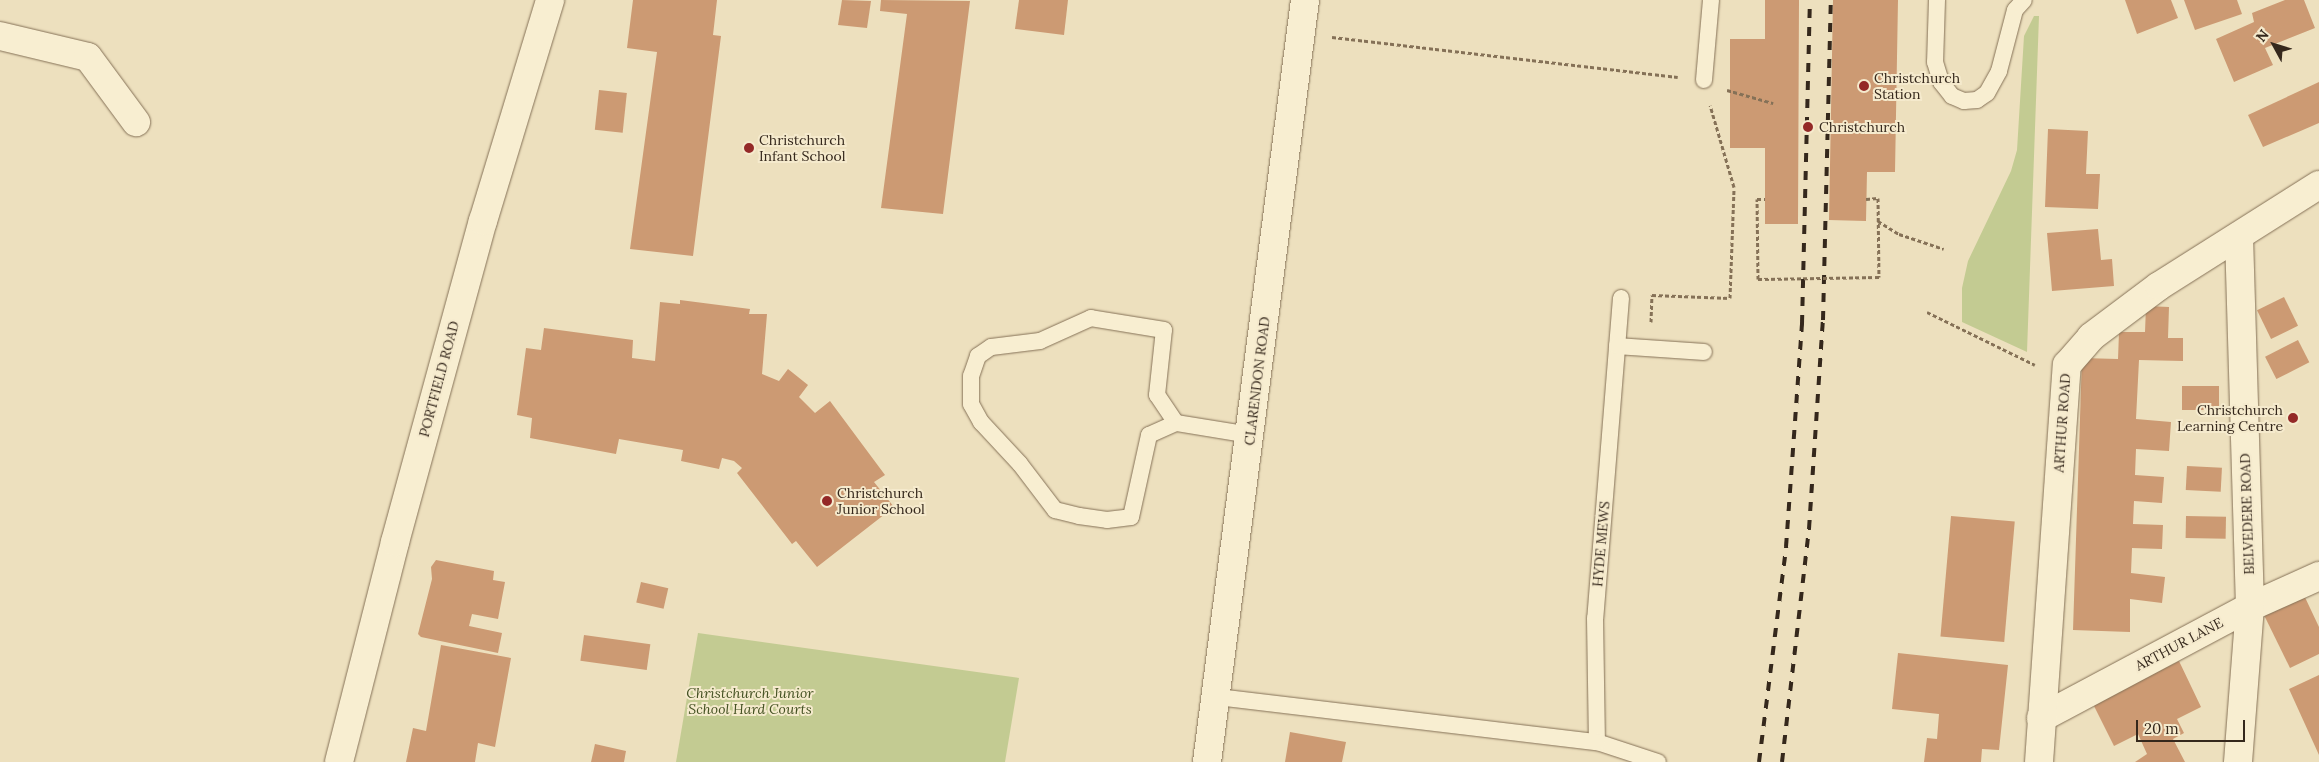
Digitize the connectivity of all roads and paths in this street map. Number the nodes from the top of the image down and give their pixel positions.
1 (550, 0) edge
2 (1306, 0) edge
3 (1711, 0) edge
4 (1937, 0) edge
5 (2024, 0) edge
6 (1299, 33) junction
7 (0, 36) edge
8 (1704, 80) junction
9 (1773, 103) dead end
10 (136, 122) dead end
11 (2319, 185) edge
12 (1765, 199) dead end
13 (1866, 199) dead end
14 (1878, 221) junction
15 (2239, 236) junction
16 (1944, 249) dead end
17 (1621, 298) dead end
18 (1927, 312) dead end
19 (1618, 346) junction
20 (1650, 348) junction
21 (1704, 352) dead end
22 (2066, 379) junction
23 (1176, 423) junction
24 (1250, 435) junction
25 (2319, 576) edge
26 (2250, 606) junction
27 (1216, 697) junction
28 (2041, 718) junction
29 (1596, 742) junction
30 (339, 762) edge
31 (1207, 762) edge
32 (1658, 762) edge
33 (2039, 762) edge
34 (2238, 762) edge

1 - 30 street, PORTFIELD ROAD
2 - 6 street, CLARENDON ROAD
3 - 8 lane
4 - 5 lane
6 - 8 path
6 - 24 street, CLARENDON ROAD
7 - 10 street
8 - 9 path
8 - 20 path
11 - 15 street, ARTHUR ROAD
12 - 14 path, bridge
13 - 14 path
14 - 16 path
15 - 22 street, ARTHUR ROAD
15 - 26 street, BELVEDERE ROAD
17 - 19 lane, HYDE MEWS
18 - 22 path
19 - 20 lane
19 - 29 lane, HYDE MEWS
20 - 21 lane
22 - 28 street, ARTHUR ROAD
23 - 23 lane
23 - 24 lane
24 - 27 street, CLARENDON ROAD
25 - 26 street, ARTHUR LANE
26 - 28 street, ARTHUR LANE
26 - 34 street, BELVEDERE ROAD
27 - 29 lane
27 - 31 street, CLARENDON ROAD
28 - 33 street, ARTHUR ROAD
29 - 32 lane

